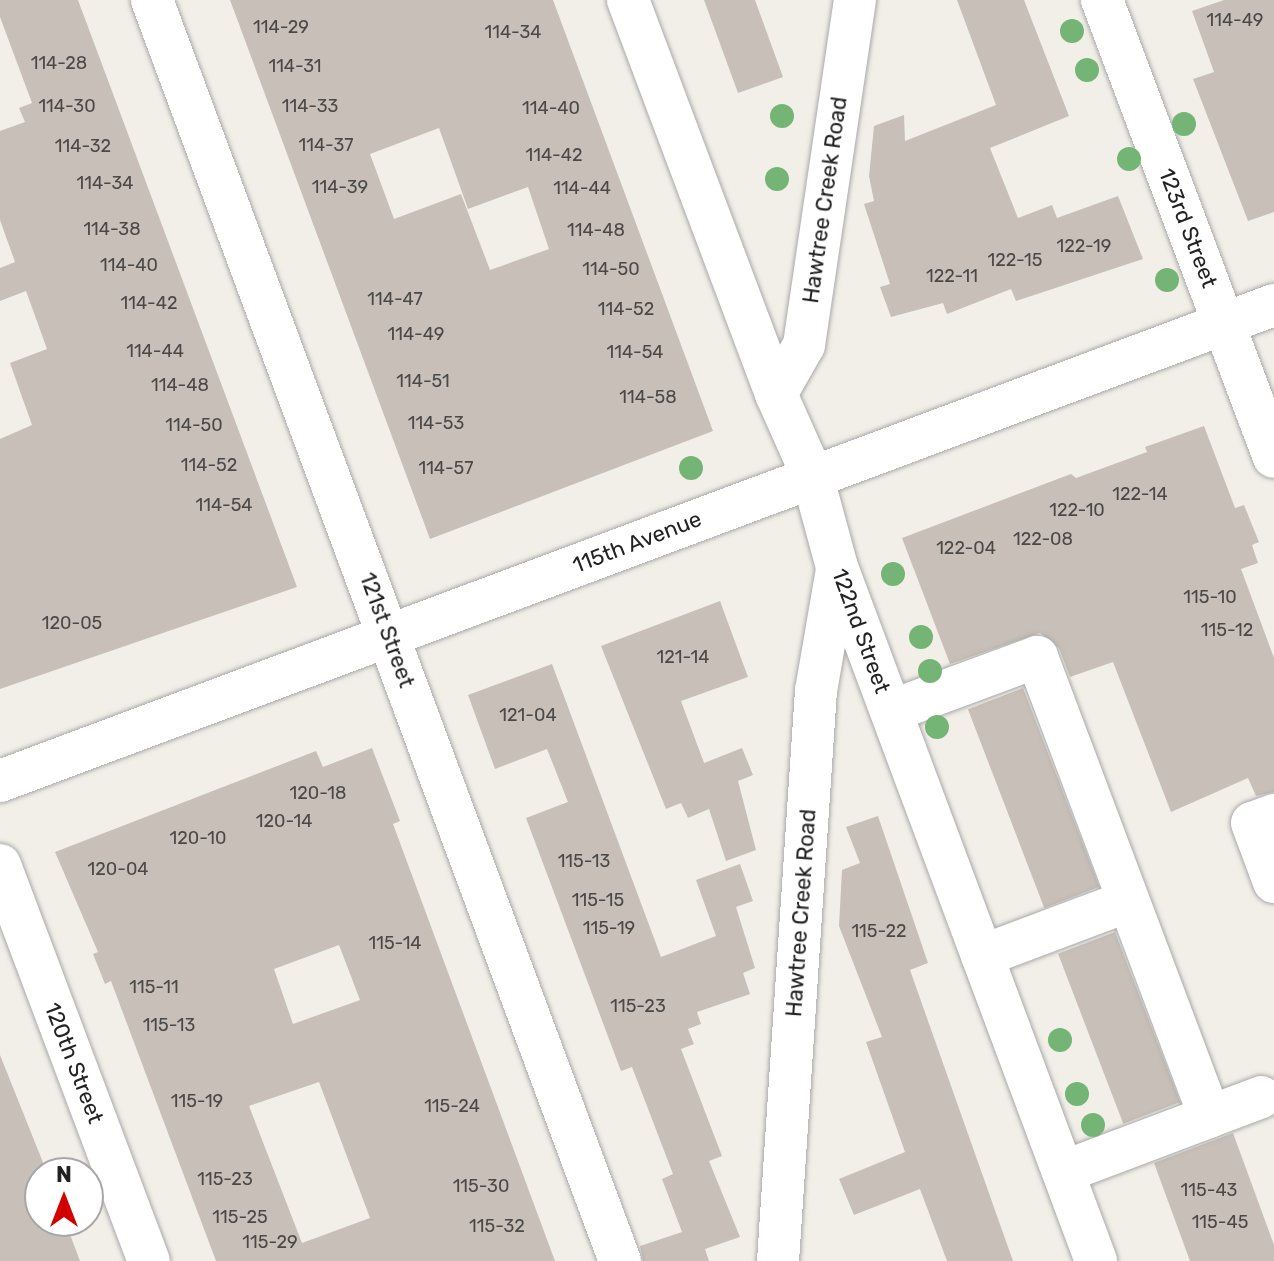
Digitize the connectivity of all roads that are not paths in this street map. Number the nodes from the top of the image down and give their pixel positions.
1 (152, 0) edge
2 (628, 0) edge
3 (855, 0) edge
4 (1102, 0) edge
5 (1274, 305) edge
6 (1224, 324) junction
7 (776, 394) junction
8 (1274, 457) edge
9 (812, 475) junction
10 (837, 567) junction
11 (389, 636) junction
12 (891, 711) junction
13 (0, 781) edge
14 (1274, 815) edge
15 (0, 865) edge
16 (1274, 882) edge
17 (1128, 901) junction
18 (982, 956) junction
19 (1261, 1097) dead end
20 (1210, 1117) junction
21 (1063, 1172) junction
22 (149, 1261) edge
23 (620, 1261) edge
24 (778, 1261) edge
25 (1096, 1261) edge

1 - 11 street, 121st Street
2 - 7 street, 122nd Street
3 - 7 street, Hawtree Creek Road
4 - 6 street, 123rd Street
5 - 6 street, 115th Avenue
6 - 8 street, 123rd Street
6 - 9 street, 115th Avenue
7 - 9 street, 122nd Street
9 - 10 street, 122nd Street
9 - 11 street, 115th Avenue
10 - 12 street, 122nd Street
10 - 24 street, Hawtree Creek Road
11 - 13 street, 115th Avenue
11 - 23 street, 121st Street
12 - 17 street
12 - 18 street, 122nd Street
14 - 16 street
15 - 22 street, 120th Street
17 - 18 street
17 - 20 street
18 - 21 street, 122nd Street
19 - 20 street
20 - 21 street
21 - 25 street, 122nd Street

